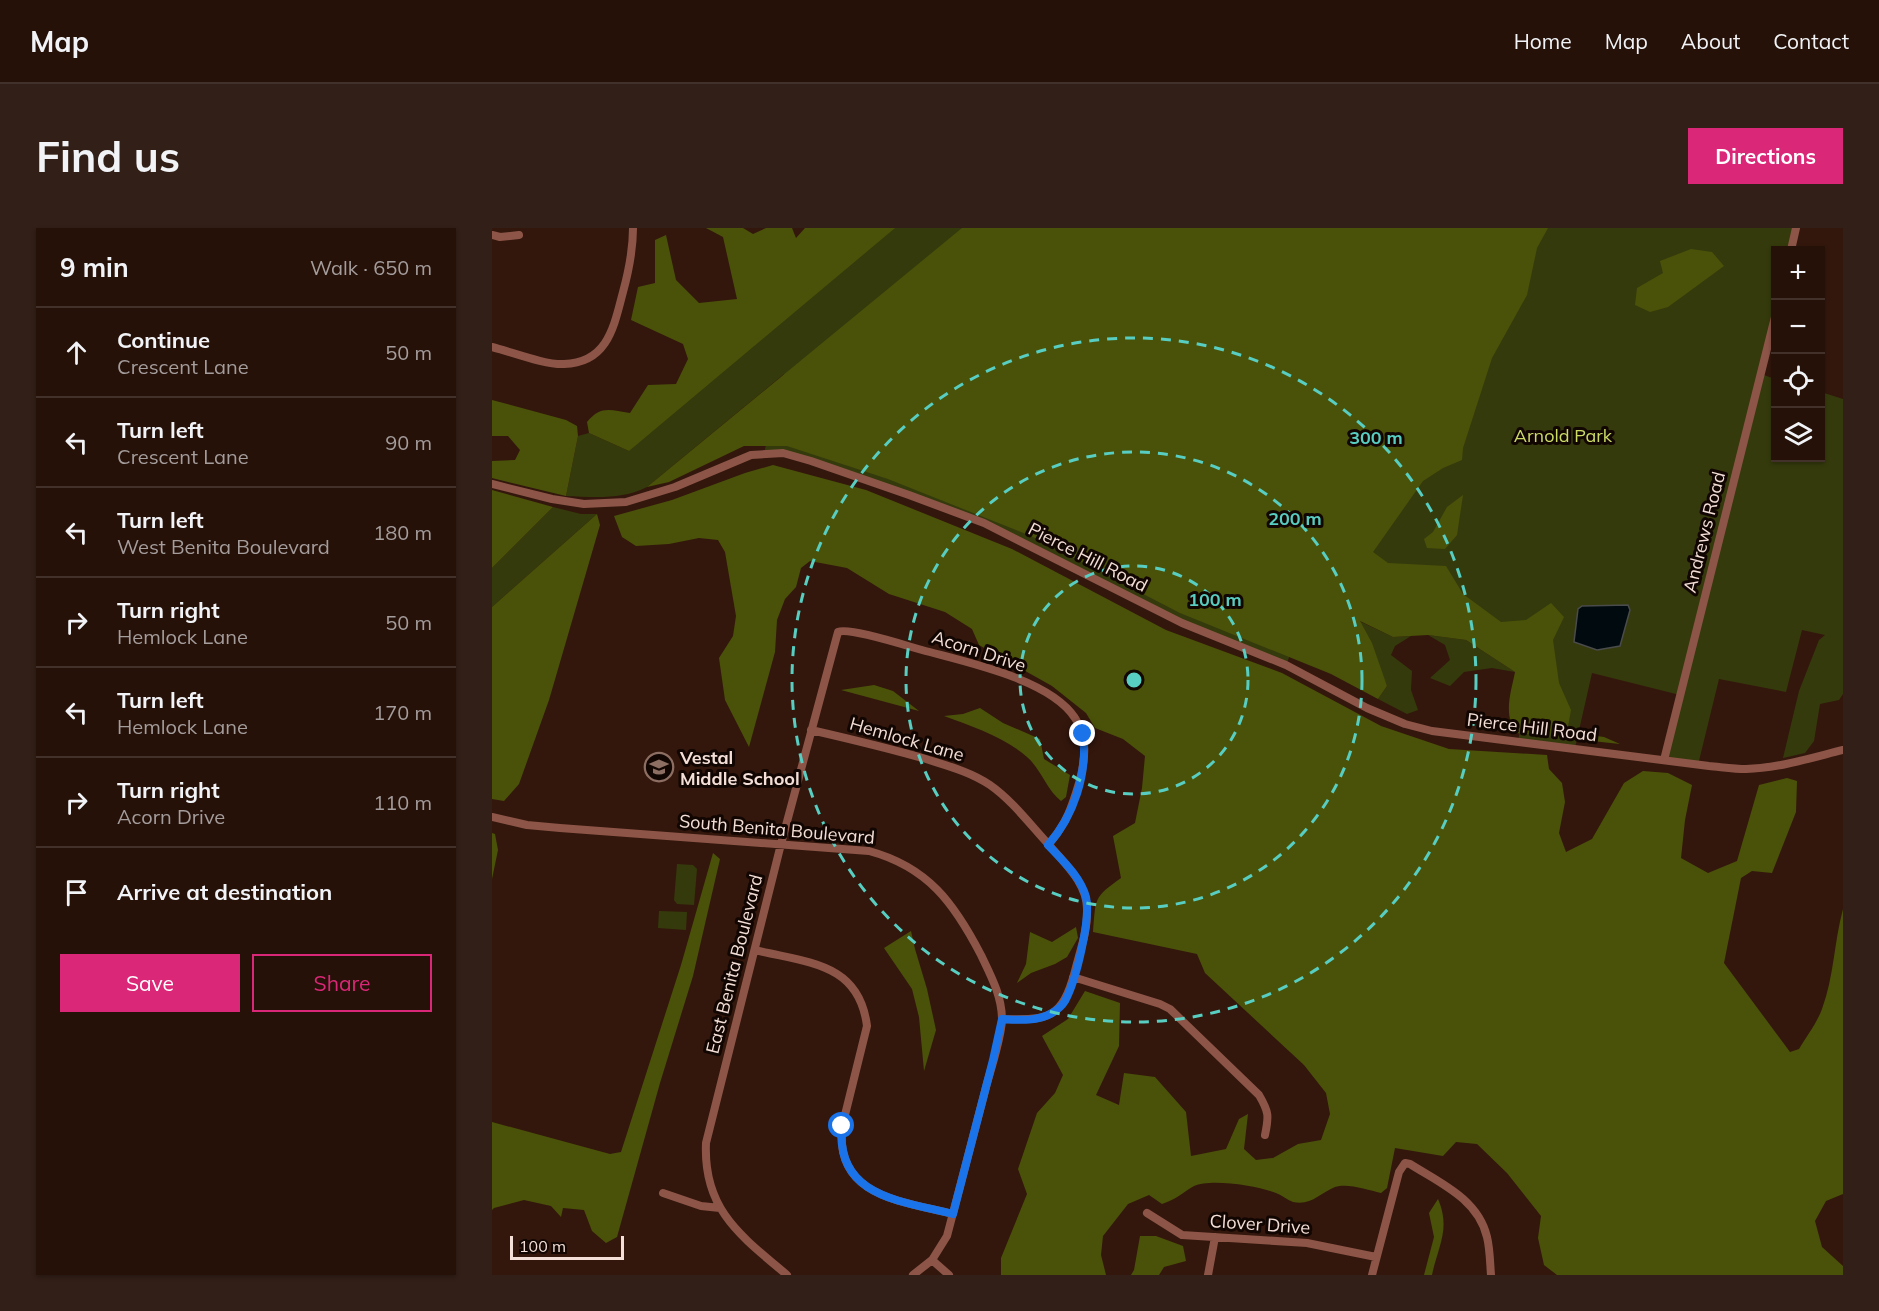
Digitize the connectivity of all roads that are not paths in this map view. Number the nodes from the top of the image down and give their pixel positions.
1 (633, 228) edge
2 (1796, 228) edge
3 (492, 235) edge
4 (519, 235) dead end
5 (1792, 246) edge
6 (1771, 333) edge
7 (492, 347) edge
8 (492, 484) edge
9 (836, 635) joint
10 (811, 730) junction
11 (1843, 750) edge
12 (1664, 760) junction
13 (492, 817) edge
14 (781, 844) junction
15 (1048, 845) junction
16 (755, 950) junction
17 (1073, 977) junction
18 (1002, 1019) junction
19 (1265, 1135) dead end
20 (663, 1193) dead end
21 (720, 1208) junction
22 (1147, 1213) dead end
23 (953, 1214) junction
24 (1215, 1237) junction
25 (1376, 1257) junction
26 (932, 1260) junction
27 (787, 1275) edge
28 (913, 1275) edge
29 (949, 1275) edge
30 (1208, 1275) edge
31 (1372, 1275) edge
32 (1491, 1275) edge

1 - 7 street
2 - 5 street
3 - 4 street
6 - 12 street, Andrews Road
8 - 12 street, Pierce Hill Road
9 - 10 street, East Benita Boulevard
9 - 15 street, Acorn Drive
10 - 14 street, East Benita Boulevard
10 - 15 street, Hemlock Lane
11 - 12 street, Pierce Hill Road
13 - 14 street, South Benita Boulevard
14 - 16 street, East Benita Boulevard
14 - 18 street, South Benita Boulevard
15 - 17 street, Hemlock Lane
16 - 21 street, East Benita Boulevard
16 - 23 street
17 - 18 street, Hemlock Lane
17 - 19 street
18 - 23 street
20 - 21 street
21 - 27 street, East Benita Boulevard
22 - 24 street, Clover Drive
23 - 26 street
24 - 25 street, Clover Drive
24 - 30 street
25 - 31 street
25 - 32 street
26 - 28 street
26 - 29 street

